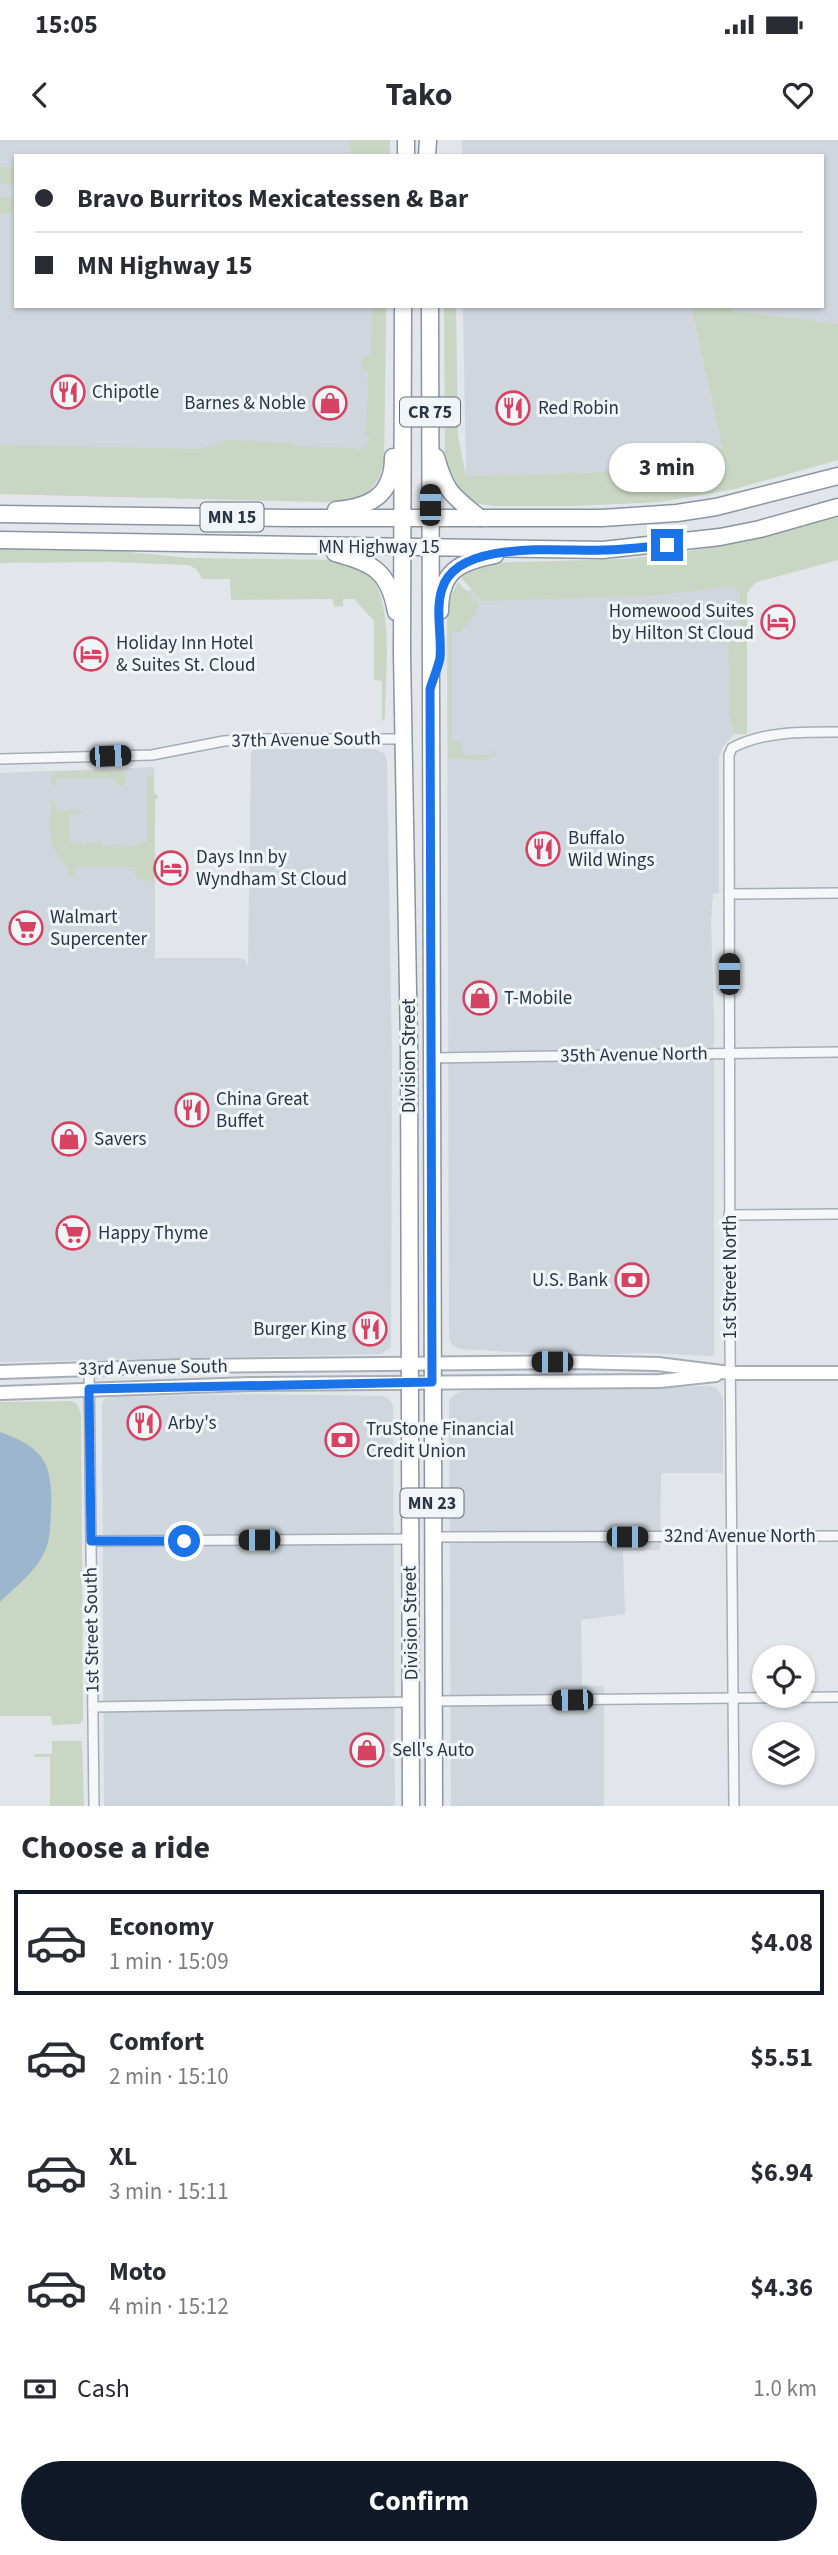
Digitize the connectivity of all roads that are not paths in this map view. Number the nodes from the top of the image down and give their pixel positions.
1 (403, 308) edge
2 (430, 308) edge
3 (403, 358) junction
4 (430, 438) junction
5 (838, 476) edge
6 (838, 507) edge
7 (0, 514) edge
8 (290, 518) junction
9 (430, 518) junction
10 (480, 518) junction
11 (402, 519) junction
12 (0, 540) edge
13 (313, 547) junction
14 (402, 547) junction
15 (430, 547) junction
16 (526, 549) junction
17 (402, 654) junction
18 (430, 689) junction
19 (838, 732) edge
20 (402, 739) junction
21 (0, 759) edge
22 (838, 893) edge
23 (729, 894) junction
24 (838, 1052) edge
25 (730, 1053) junction
26 (431, 1058) junction
27 (729, 1214) junction
28 (838, 1214) edge
29 (409, 1363) junction
30 (432, 1363) junction
31 (89, 1369) junction
32 (0, 1372) edge
33 (730, 1373) junction
34 (838, 1373) edge
35 (409, 1382) junction
36 (432, 1382) junction
37 (89, 1389) junction
38 (0, 1393) edge
39 (732, 1536) junction
40 (838, 1536) edge
41 (432, 1537) junction
42 (410, 1539) junction
43 (91, 1541) junction
44 (838, 1697) edge
45 (733, 1698) junction
46 (434, 1701) junction
47 (411, 1702) junction
48 (93, 1707) junction
49 (94, 1806) edge
50 (411, 1806) edge
51 (434, 1806) edge
52 (734, 1806) edge

1 - 3 highway, Division Street / CR 75
2 - 4 highway, Division Street / CR 75
3 - 8 highway
3 - 11 highway, Division Street / CR 75
4 - 9 highway, Division Street / CR 75
4 - 10 highway
5 - 10 highway, MN Highway 15 / MN 15
6 - 16 highway, MN Highway 15 / MN 15
7 - 8 highway, MN Highway 15 / MN 15
8 - 11 highway, MN Highway 15 / MN 15
9 - 10 highway, MN Highway 15 / MN 15
9 - 11 highway, MN Highway 15 / MN 15
9 - 15 highway, Division Street / MN 23
11 - 14 highway, Division Street / MN 23
12 - 13 highway, MN Highway 15 / MN 15
13 - 14 highway, MN Highway 15 / MN 15
13 - 17 highway
14 - 15 highway, MN Highway 15 / MN 15
14 - 17 highway, Division Street / MN 23
15 - 16 highway, MN Highway 15 / MN 15
15 - 18 highway, Division Street / MN 23
16 - 18 highway
17 - 20 highway, Division Street / MN 23
18 - 26 highway, Division Street / MN 23
19 - 23 street, 1st Street North
20 - 21 street, 37th Avenue South
20 - 29 highway, Division Street / MN 23
22 - 23 street
23 - 25 street, 1st Street North
24 - 25 street, 35th Avenue North
25 - 26 street, 35th Avenue North
25 - 27 street, 1st Street North
26 - 30 highway, Division Street / MN 23
27 - 28 street
27 - 33 street, 1st Street North
29 - 30 main road, 33rd Avenue South
29 - 31 main road, 33rd Avenue South
29 - 35 highway, Division Street / MN 23
30 - 33 main road, 33rd Avenue South
30 - 36 highway, Division Street / MN 23
31 - 32 main road, 33rd Avenue South
31 - 37 street, 1st Street South
33 - 34 main road
33 - 36 main road, 33rd Avenue South
33 - 39 street, 1st Street North
35 - 36 main road, 33rd Avenue South
35 - 37 main road, 33rd Avenue South
35 - 42 highway, Division Street / MN 23
36 - 41 highway, Division Street / MN 23
37 - 38 main road, 33rd Avenue South
37 - 43 street, 1st Street South
39 - 40 street, 32nd Avenue North
39 - 41 street, 32nd Avenue North
39 - 45 street, 1st Street North
41 - 46 highway, Division Street / MN 23
42 - 43 street
42 - 47 highway, Division Street / MN 23
43 - 48 street, 1st Street South
44 - 45 street
45 - 46 street
45 - 52 street, 1st Street North
46 - 51 highway, Division Street / MN 23
47 - 48 street
47 - 50 highway, Division Street / MN 23
48 - 49 street, 1st Street South

